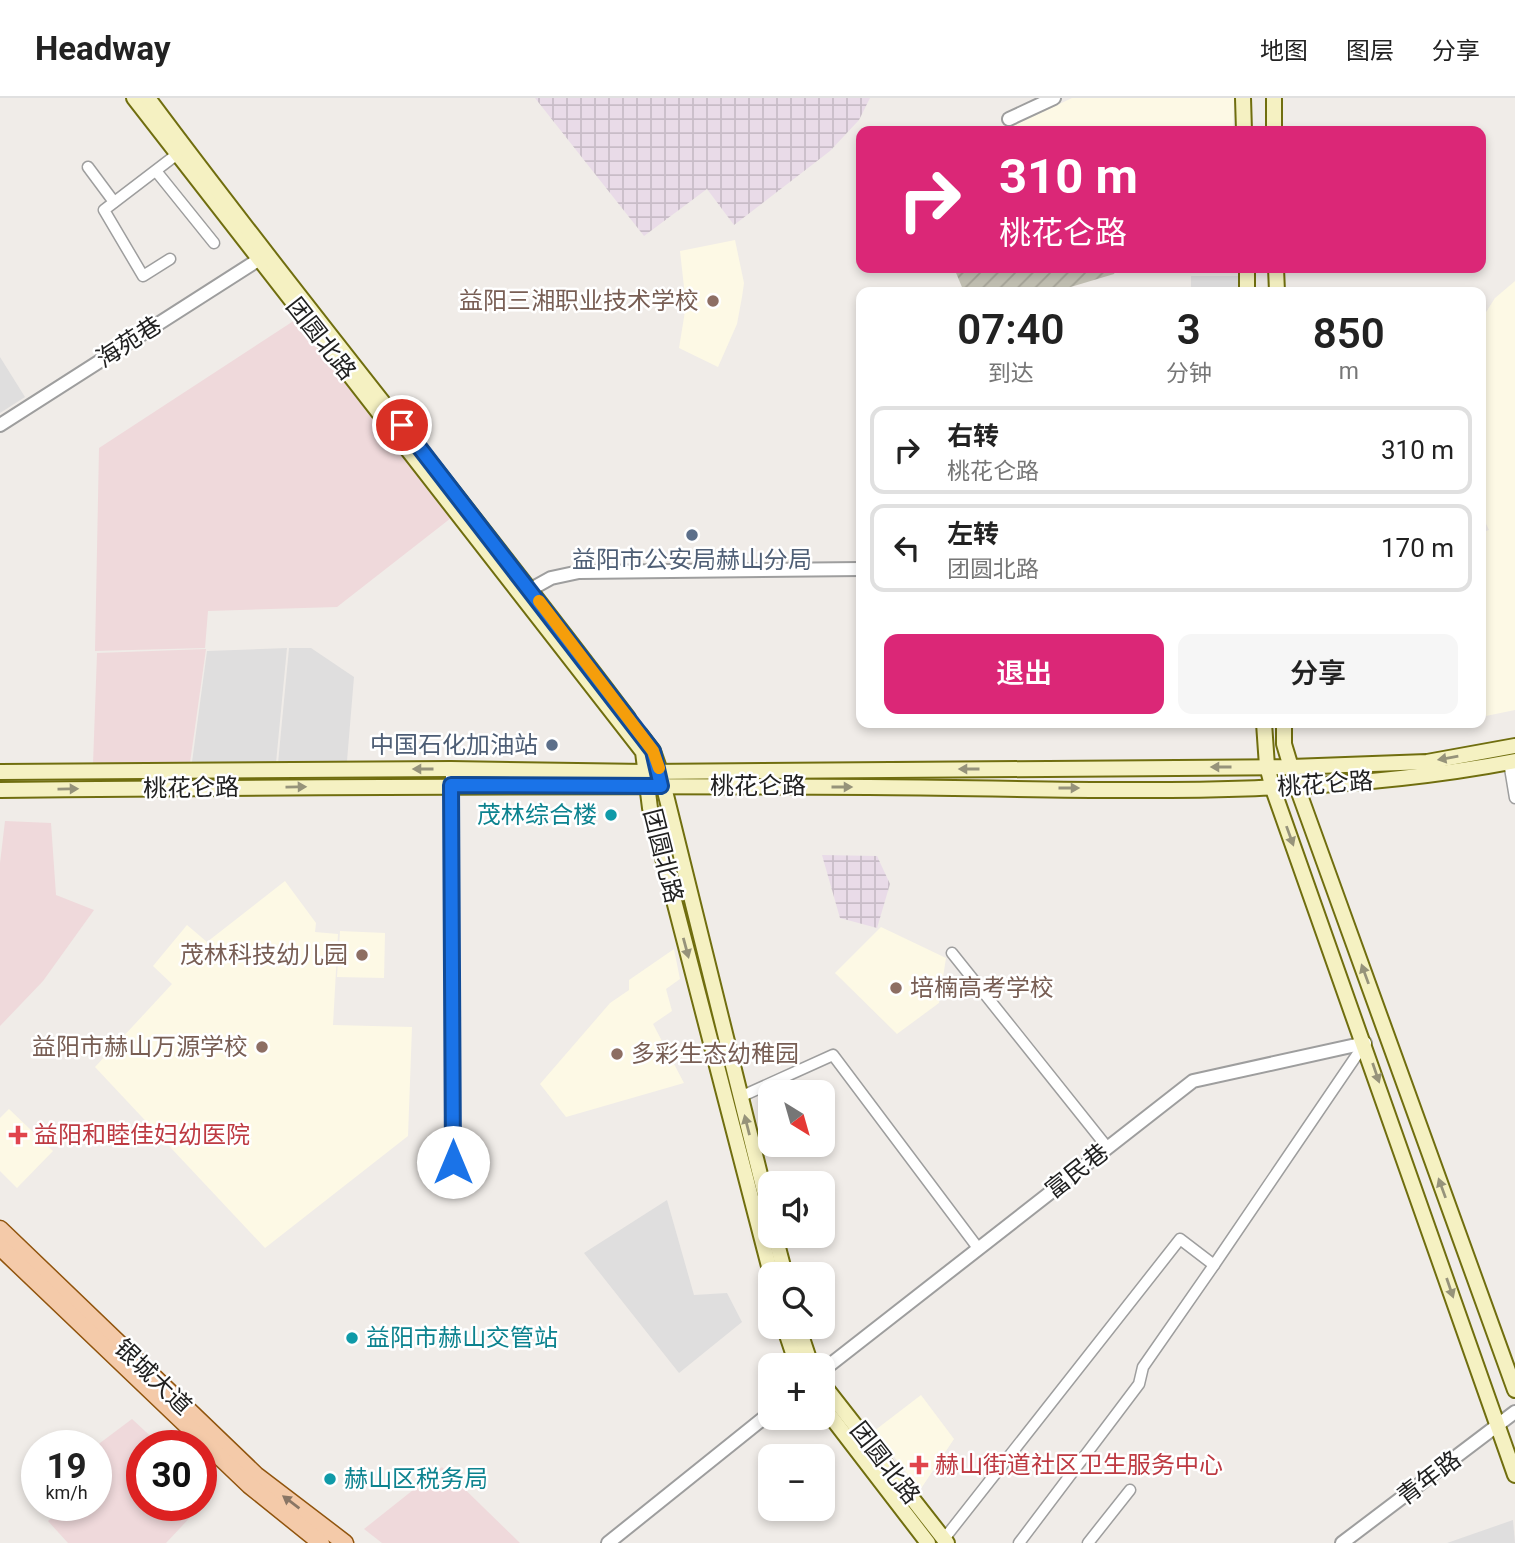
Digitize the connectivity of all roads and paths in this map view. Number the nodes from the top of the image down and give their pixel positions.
1 (134, 98) edge
2 (148, 98) edge
3 (1054, 98) edge
4 (1243, 98) edge
5 (1274, 98) edge
6 (1009, 119) dead end
7 (1244, 126) edge
8 (1274, 126) edge
9 (176, 155) junction
10 (88, 167) dead end
11 (156, 171) junction
12 (114, 202) junction
13 (214, 243) dead end
14 (170, 259) dead end
15 (258, 260) junction
16 (0, 425) edge
17 (856, 569) edge
18 (526, 592) junction
19 (1264, 728) edge
20 (1284, 728) edge
21 (1515, 746) edge
22 (1512, 762) edge
23 (1267, 766) junction
24 (1291, 767) junction
25 (451, 769) junction
26 (0, 772) edge
27 (653, 779) junction
28 (451, 785) junction
29 (1297, 787) junction
30 (1273, 789) junction
31 (0, 790) edge
32 (1515, 798) edge
33 (952, 953) dead end
34 (1365, 1043) junction
35 (740, 1097) junction
36 (1107, 1147) junction
37 (453, 1162) dead end
38 (759, 1171) edge
39 (0, 1229) edge
40 (0, 1247) edge
41 (978, 1248) junction
42 (768, 1262) edge
43 (1213, 1265) junction
44 (835, 1361) edge
45 (1515, 1390) edge
46 (835, 1400) edge
47 (1515, 1412) edge
48 (835, 1422) edge
49 (758, 1423) edge
50 (1498, 1425) junction
51 (1515, 1475) edge
52 (1130, 1490) dead end
53 (945, 1541) edge
54 (321, 1543) edge
55 (345, 1543) edge
56 (608, 1543) edge
57 (928, 1543) edge
58 (1019, 1543) edge
59 (1088, 1543) edge
60 (1342, 1543) edge

1 - 9 main road, 团圆北路
2 - 18 main road, 团圆北路
3 - 6 street
4 - 7 main road
5 - 8 main road
9 - 11 street
9 - 15 main road, 团圆北路
10 - 12 street
11 - 12 street
11 - 13 street
12 - 14 street
15 - 16 street, 海苑巷
15 - 18 main road, 团圆北路
17 - 18 street
18 - 27 main road, 团圆北路
19 - 23 main road
20 - 24 main road
21 -> 24 main road, 桃花仑路
22 - 29 main road, 桃花仑路
22 - 32 street
23 - 24 main road, 桃花仑路
23 -> 27 main road, 桃花仑路
23 - 30 main road
24 - 29 main road
25 -> 26 main road, 桃花仑路
25 - 27 main road, 桃花仑路
25 - 28 street
27 - 28 main road, 桃花仑路
27 -> 30 main road, 桃花仑路
27 - 35 main road, 团圆北路
27 -> 42 main road, 团圆北路
31 -> 28 main road, 桃花仑路
28 - 37 street
29 - 30 main road, 桃花仑路
45 -> 29 main road
30 -> 34 main road
33 - 36 street
34 - 36 street, 富民巷
34 - 43 street
34 -> 50 main road
38 -> 35 main road, 团圆北路
35 - 41 street
36 - 41 street, 富民巷
55 -> 39 main road, 银城大道
40 - 54 main road, 银城大道
41 - 44 street, 富民巷
43 - 53 street
43 - 58 street
46 - 53 main road, 团圆北路
47 - 50 street, 青年路
48 - 57 main road, 团圆北路
49 - 56 street
50 - 51 main road
50 - 60 street, 青年路
52 - 59 street

